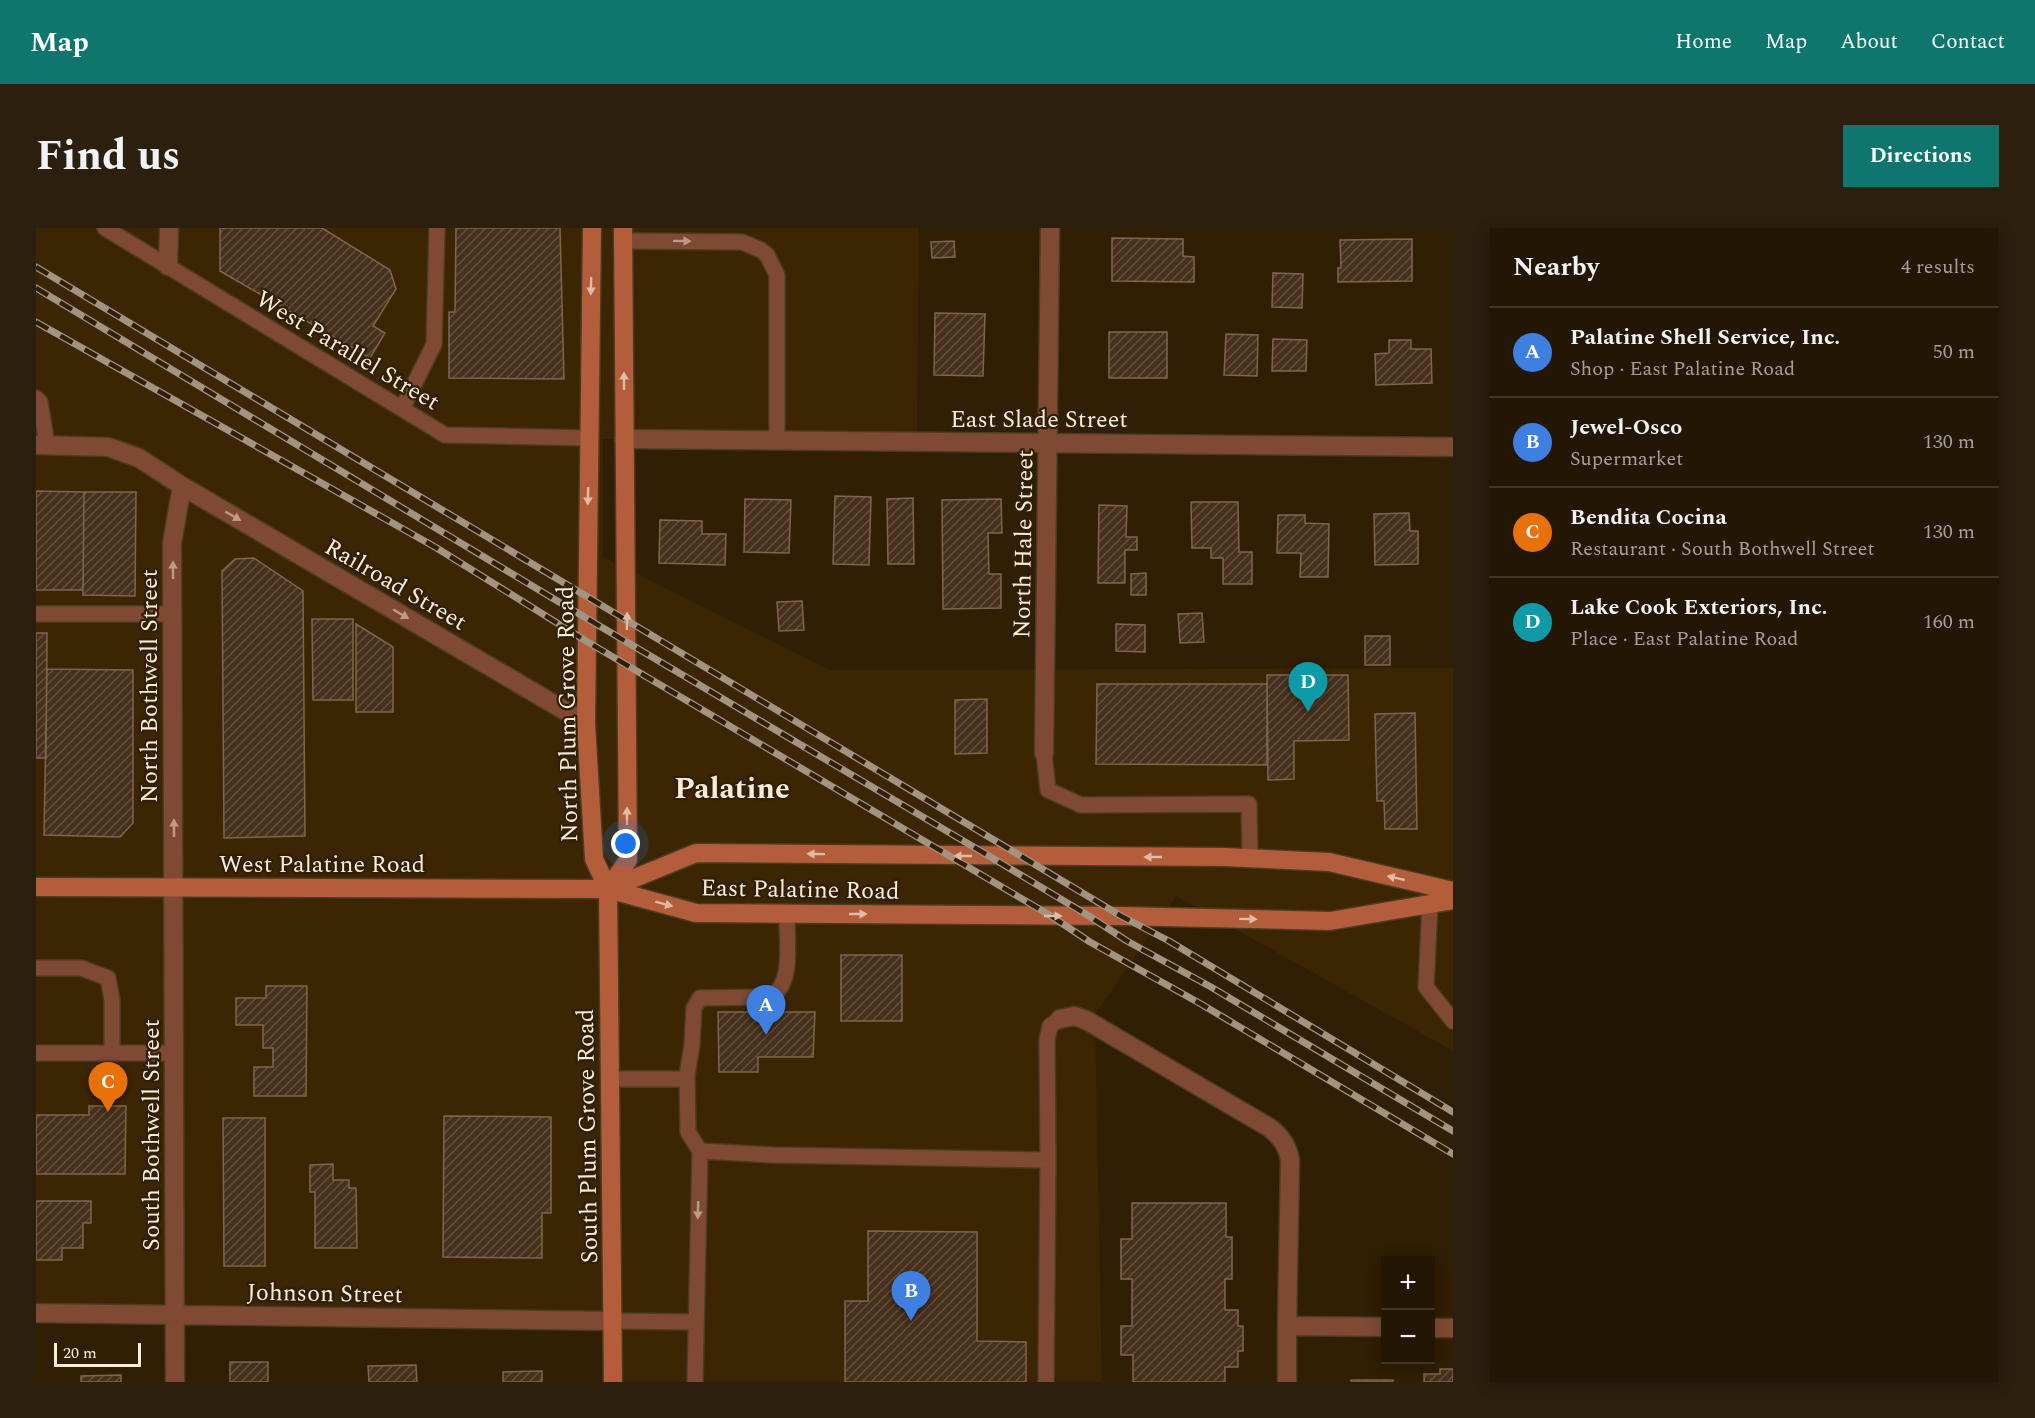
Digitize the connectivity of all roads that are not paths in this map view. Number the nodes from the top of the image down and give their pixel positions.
1 (105, 228) edge
2 (169, 228) edge
3 (437, 228) edge
4 (592, 228) edge
5 (1050, 228) edge
6 (623, 234) edge
7 (168, 266) junction
8 (36, 398) edge
9 (402, 409) junction
10 (589, 438) junction
11 (624, 439) junction
12 (777, 441) junction
13 (1049, 443) junction
14 (41, 445) edge
15 (1453, 447) edge
16 (182, 486) junction
17 (36, 614) edge
18 (173, 614) junction
19 (586, 723) junction
20 (1044, 753) joint
21 (1250, 858) junction
22 (36, 887) edge
23 (174, 887) junction
24 (608, 889) junction
25 (1453, 891) edge
26 (1453, 900) edge
27 (1430, 904) junction
28 (787, 914) junction
29 (36, 968) edge
30 (1060, 1019) joint
31 (1453, 1021) edge
32 (36, 1053) edge
33 (112, 1053) junction
34 (175, 1053) junction
35 (610, 1079) junction
36 (687, 1079) junction
37 (700, 1151) junction
38 (1048, 1160) junction
39 (36, 1313) edge
40 (176, 1314) junction
41 (613, 1321) junction
42 (696, 1322) junction
43 (1287, 1326) junction
44 (1381, 1327) edge
45 (1435, 1328) edge
46 (1453, 1328) edge
47 (175, 1382) edge
48 (614, 1382) edge
49 (695, 1382) edge
50 (1046, 1382) edge
51 (1287, 1382) edge

1 - 7 lane, West Parallel Street
2 - 7 street
3 - 9 lane
4 -> 10 main road, North Plum Grove Road
5 - 13 street, North Hale Street
11 -> 6 main road
6 -> 12 lane
7 - 9 lane, West Parallel Street
8 - 14 lane
9 - 10 lane, West Parallel Street
10 -> 19 main road, North Plum Grove Road
11 - 12 street, East Slade Street
24 -> 11 main road
12 - 13 street, East Slade Street
13 - 15 street, East Slade Street
13 - 20 street, North Hale Street
14 - 16 street, Railroad Street
18 -> 16 street, North Bothwell Street
16 -> 19 street, Railroad Street
17 - 18 lane
23 -> 18 street, North Bothwell Street
19 - 24 main road, North Plum Grove Road
20 - 21 lane
21 -> 24 main road, East Palatine Road
25 -> 21 main road, East Palatine Road
22 - 23 main road, West Palatine Road
23 - 24 main road, West Palatine Road
23 - 34 street, South Bothwell Street
24 -> 28 main road, East Palatine Road
24 - 35 main road, South Plum Grove Road
26 - 27 main road, East Palatine Road
28 -> 27 main road, East Palatine Road
27 - 31 lane
28 - 36 lane
29 - 33 lane
30 - 38 lane
30 - 43 street
32 - 33 lane
33 - 34 lane
34 - 40 street, South Bothwell Street
35 - 36 lane
35 - 41 main road, South Plum Grove Road
36 - 37 lane
37 - 38 lane
37 -> 42 lane
38 - 50 lane
39 - 40 street, Johnson Street
40 - 41 street, Johnson Street
40 - 47 street, South Bothwell Street
41 - 42 lane
41 - 48 main road, South Plum Grove Road
42 - 49 lane
43 - 44 street
43 - 51 street
45 - 46 street

